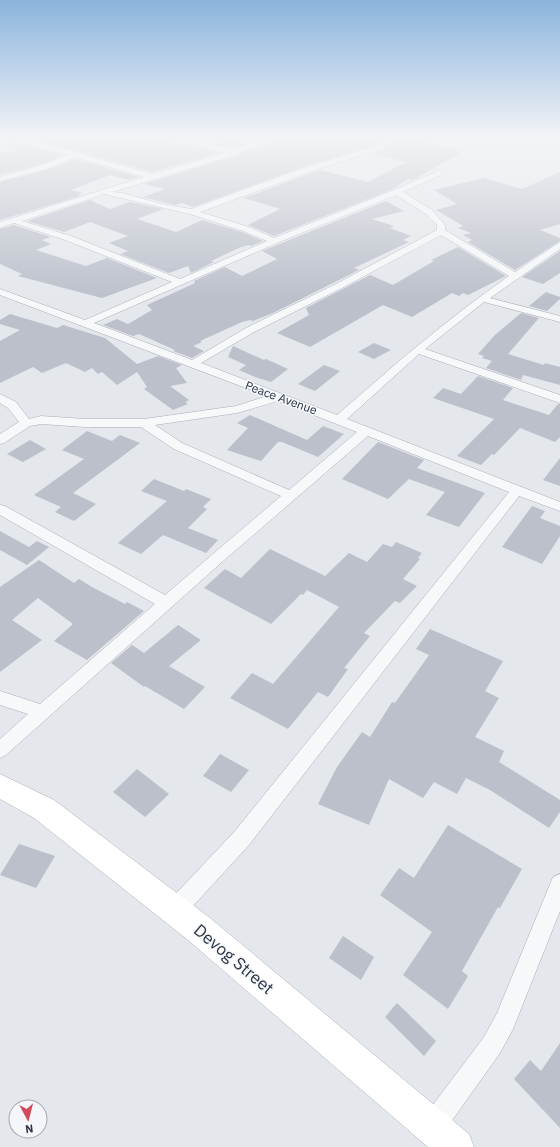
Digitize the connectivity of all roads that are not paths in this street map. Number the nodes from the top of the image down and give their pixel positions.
1 (397, 192) edge
2 (114, 193) edge
3 (121, 193) edge
4 (246, 193) edge
5 (396, 193) edge
6 (192, 212) junction
7 (15, 221) junction
8 (0, 225) edge
9 (441, 231) junction
10 (274, 241) junction
11 (560, 246) edge
12 (515, 276) junction
13 (180, 282) junction
14 (0, 292) edge
15 (482, 299) junction
16 (560, 319) edge
17 (86, 323) junction
18 (417, 350) junction
19 (192, 364) junction
20 (278, 397) junction
21 (0, 398) edge
22 (560, 399) edge
23 (340, 420) junction
24 (26, 423) junction
25 (144, 423) junction
26 (367, 430) junction
27 (0, 440) edge
28 (517, 490) junction
29 (290, 496) junction
30 (560, 507) edge
31 (0, 509) edge
32 (166, 603) junction
33 (0, 698) edge
34 (43, 712) junction
35 (0, 750) edge
36 (0, 786) edge
37 (560, 884) edge
38 (175, 910) junction
39 (432, 1127) junction
40 (456, 1147) edge

1 - 9 street
2 - 7 street
3 - 6 street
4 - 6 street
5 - 10 street
6 - 10 street
7 - 8 street
7 - 13 street
9 - 12 street
9 - 19 street
10 - 13 street
11 - 12 street
12 - 15 street
13 - 17 street
14 - 17 street, Peace Avenue
15 - 16 street
15 - 18 street
17 - 19 street, Peace Avenue
18 - 22 street
18 - 23 street
19 - 20 street, Peace Avenue
20 - 23 street, Peace Avenue
20 - 25 street
21 - 24 street
23 - 26 street, Peace Avenue
24 - 25 street
24 - 27 street
25 - 29 street
26 - 28 street, Peace Avenue
26 - 29 street
28 - 30 street, Peace Avenue
28 - 38 street
29 - 32 street
31 - 32 street
32 - 34 street
33 - 34 street
34 - 35 street
36 - 38 street, Devog Street
37 - 39 street
38 - 39 street, Devog Street
39 - 40 street, Devog Street

